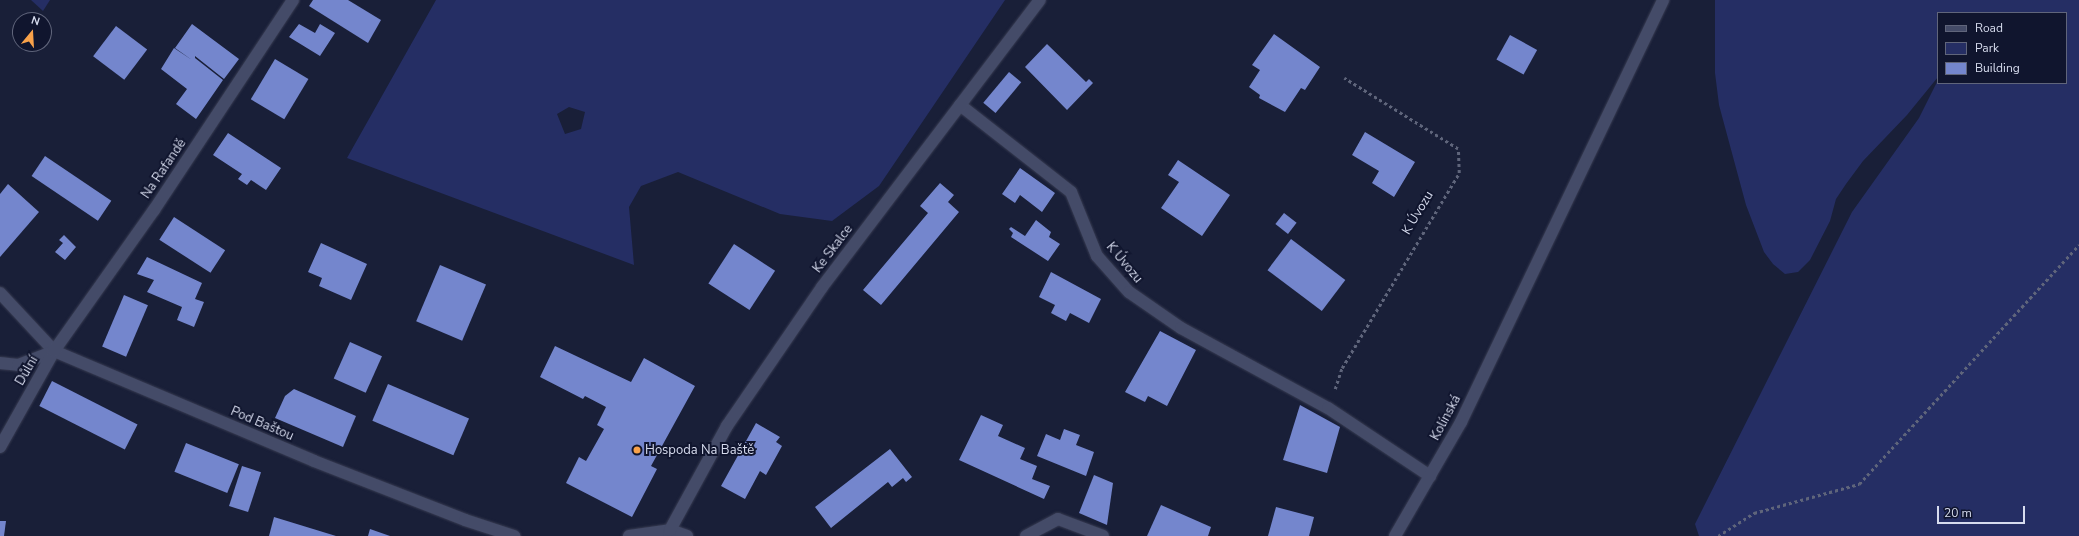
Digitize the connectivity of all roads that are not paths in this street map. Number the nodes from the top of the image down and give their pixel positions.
1 (293, 0) edge
2 (1040, 0) edge
3 (1663, 0) edge
4 (960, 105) junction
5 (0, 293) edge
6 (54, 351) junction
7 (0, 363) edge
8 (0, 447) edge
9 (1430, 476) junction
10 (669, 533) edge
11 (514, 536) edge
12 (629, 536) edge
13 (687, 536) edge
14 (1026, 536) edge
15 (1103, 536) edge
16 (1396, 536) edge

1 - 6 street, Na Rafandě
2 - 4 street, Ke Skalce
3 - 9 street, Kolínská
4 - 9 street, K Úvozu
4 - 10 street, Ke Skalce
5 - 6 street
6 - 7 street
6 - 8 street, Důlní
6 - 11 street, Pod Baštou
9 - 16 street, Kolínská
10 - 12 street
10 - 13 street
14 - 15 street

